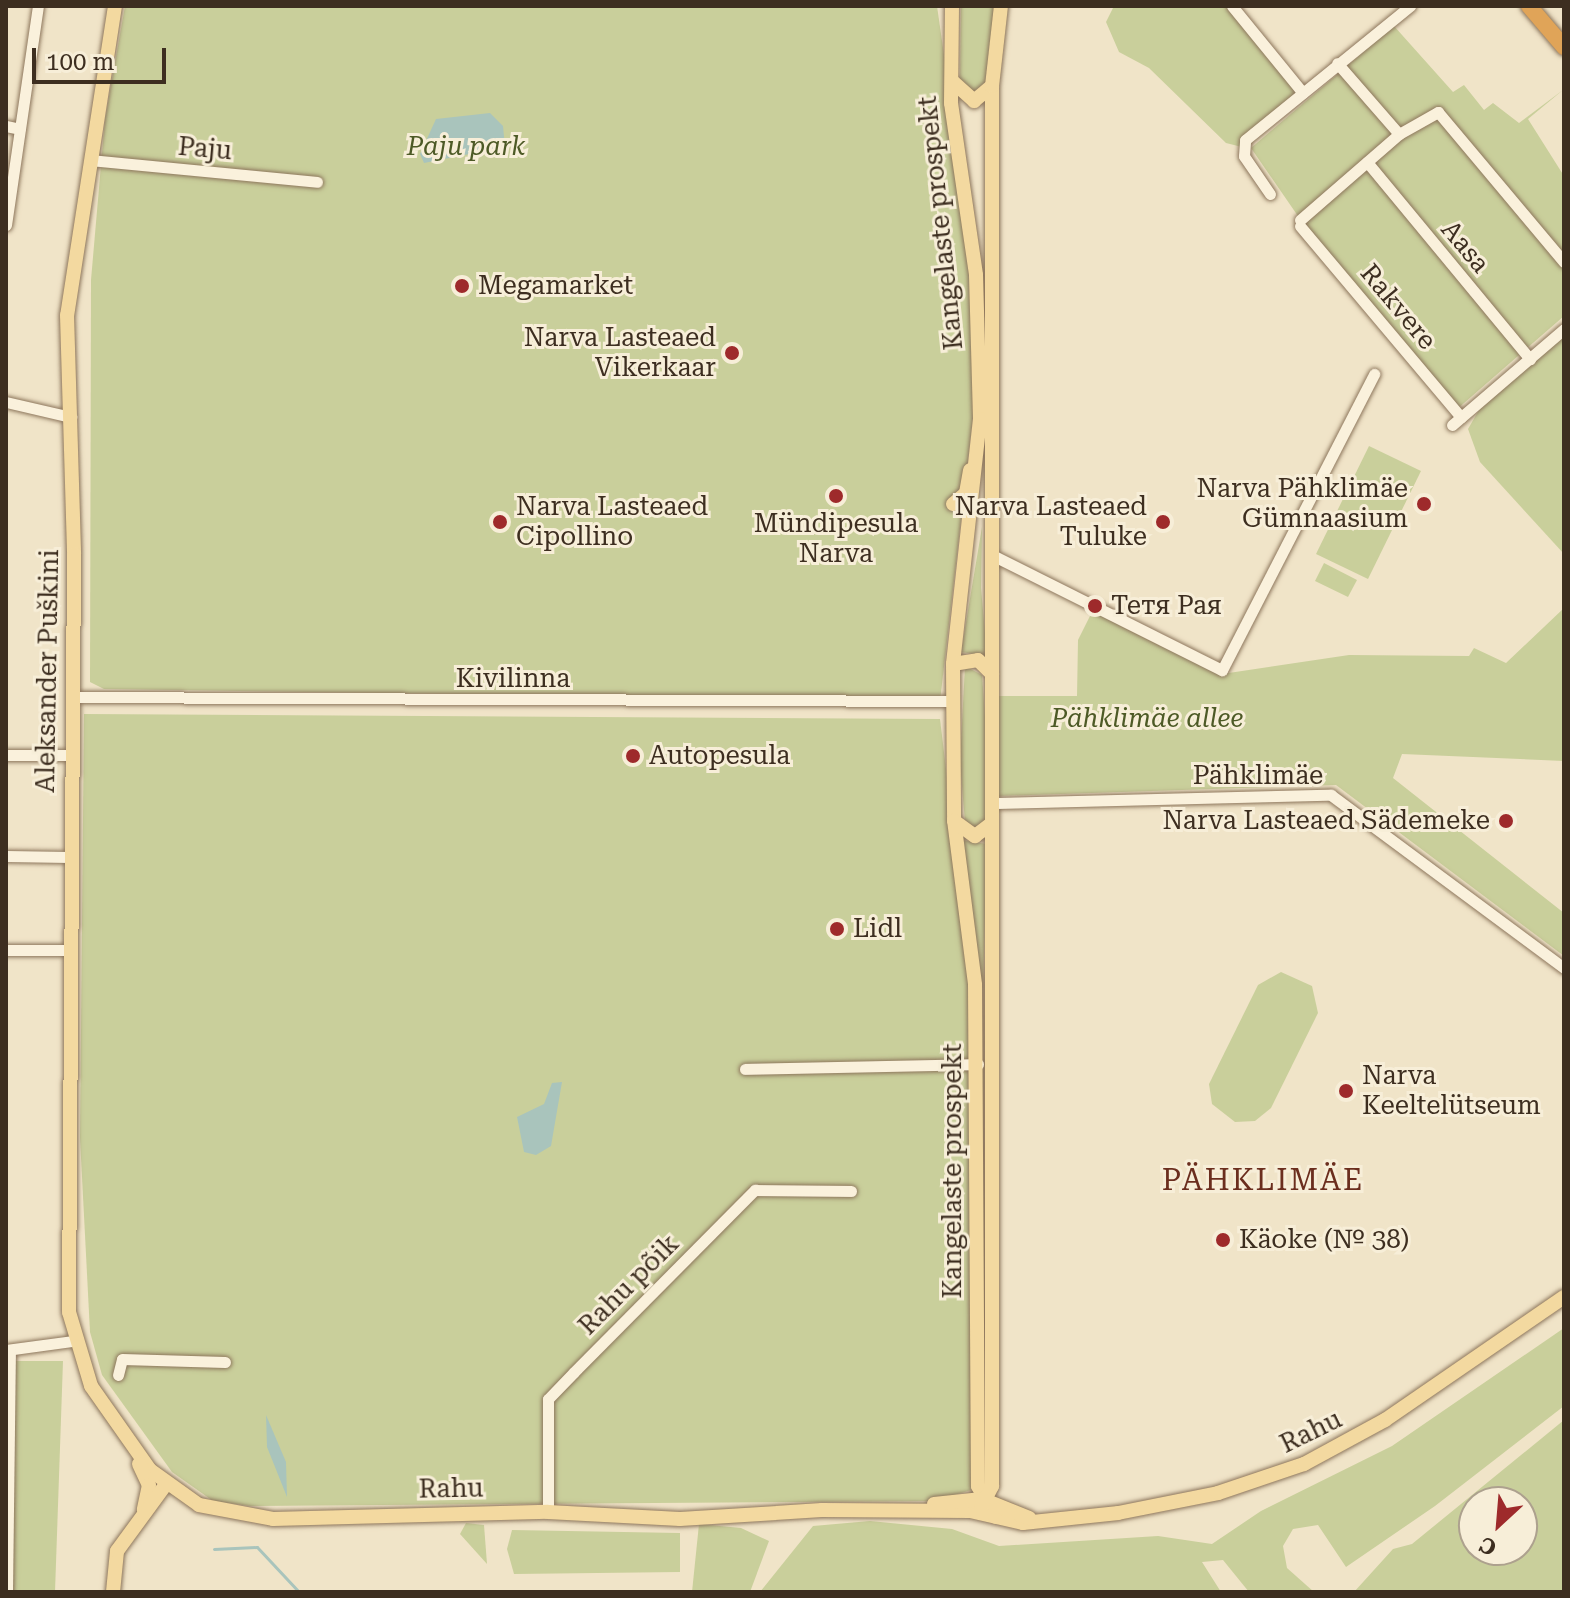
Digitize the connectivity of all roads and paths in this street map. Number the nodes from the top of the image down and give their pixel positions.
1 (38, 6) edge
2 (115, 6) edge
3 (952, 6) edge
4 (1001, 6) edge
5 (1232, 6) edge
6 (1410, 6) edge
7 (1529, 6) edge
8 (1540, 6) edge
9 (1564, 35) edge
10 (1564, 47) edge
11 (1337, 63) junction
12 (951, 77) junction
13 (992, 86) junction
14 (1303, 93) junction
15 (6, 126) edge
16 (20, 129) junction
17 (1399, 134) junction
18 (90, 160) junction
19 (1367, 162) junction
20 (317, 182) dead end
21 (1270, 194) dead end
22 (6, 225) edge
23 (1564, 262) edge
24 (1564, 329) edge
25 (1530, 359) junction
26 (1374, 374) dead end
27 (6, 402) edge
28 (71, 417) junction
29 (980, 419) junction
30 (953, 504) dead end
31 (975, 507) junction
32 (992, 511) junction
33 (992, 555) junction
34 (953, 664) junction
35 (992, 675) junction
36 (72, 697) junction
37 (954, 701) junction
38 (6, 755) edge
39 (69, 755) junction
40 (992, 803) junction
41 (954, 820) junction
42 (992, 823) junction
43 (6, 856) edge
44 (69, 857) junction
45 (6, 950) edge
46 (69, 950) junction
47 (1564, 968) edge
48 (978, 1064) junction
49 (745, 1069) dead end
50 (851, 1191) dead end
51 (1564, 1297) edge
52 (73, 1341) junction
53 (8, 1350) edge
54 (225, 1362) dead end
55 (118, 1375) dead end
56 (133, 1453) junction
57 (166, 1484) junction
58 (985, 1495) junction
59 (195, 1503) junction
60 (968, 1505) junction
61 (548, 1512) junction
62 (143, 1513) junction
63 (995, 1517) junction
64 (1041, 1520) junction
65 (7, 1592) edge
66 (113, 1592) edge

1 - 16 street
2 - 18 main road, Aleksander Puškini
3 - 12 main road, Kangelaste prospekt
4 - 13 main road, Kangelaste prospekt
5 - 14 street
6 - 11 street
7 - 10 highway
8 - 9 highway
11 - 14 street
11 - 17 street
12 - 13 main road, Kangelaste prospekt
12 - 29 main road, Kangelaste prospekt
13 - 32 main road, Kangelaste prospekt
14 - 21 street
15 - 16 street
16 - 22 street
17 - 19 street
17 - 23 street
18 - 20 street, Paju
18 - 28 main road, Aleksander Puškini
19 - 25 street, Aasa
19 - 25 street, Rakvere
24 - 25 street
26 - 33 street
27 - 28 street
28 - 36 main road, Aleksander Puškini
29 - 30 main road
29 - 31 main road, Kangelaste prospekt
31 - 32 main road
31 - 34 main road, Kangelaste prospekt
32 - 33 main road, Kangelaste prospekt
33 - 35 main road, Kangelaste prospekt
34 - 35 main road
34 - 37 main road, Kangelaste prospekt
35 - 40 main road, Kangelaste prospekt
36 - 37 street, Kivilinna
36 - 39 main road, Aleksander Puškini
37 - 41 main road, Kangelaste prospekt
38 - 39 street
39 - 44 main road, Aleksander Puškini
40 - 42 main road, Kangelaste prospekt
40 - 47 street, Pähklimäe
41 - 42 main road
41 - 48 main road, Kangelaste prospekt
42 - 58 main road, Kangelaste prospekt
43 - 44 street
44 - 46 main road, Aleksander Puškini
45 - 46 street
46 - 52 main road, Aleksander Puškini
48 - 49 street
48 - 58 main road, Kangelaste prospekt
50 - 61 street, Rahu põik
51 - 64 main road, Rahu
52 - 53 street
52 - 56 main road, Rahu
53 - 65 street
54 - 55 street
56 - 57 main road, Rahu
56 - 62 main road
57 - 59 main road, Rahu
57 - 62 main road
58 - 60 main road
58 - 63 main road
58 - 64 main road, Rahu
59 - 61 main road, Rahu
59 - 62 main road
60 - 61 main road, Rahu
60 - 63 main road, Rahu
62 - 66 main road
63 - 64 main road, Rahu

